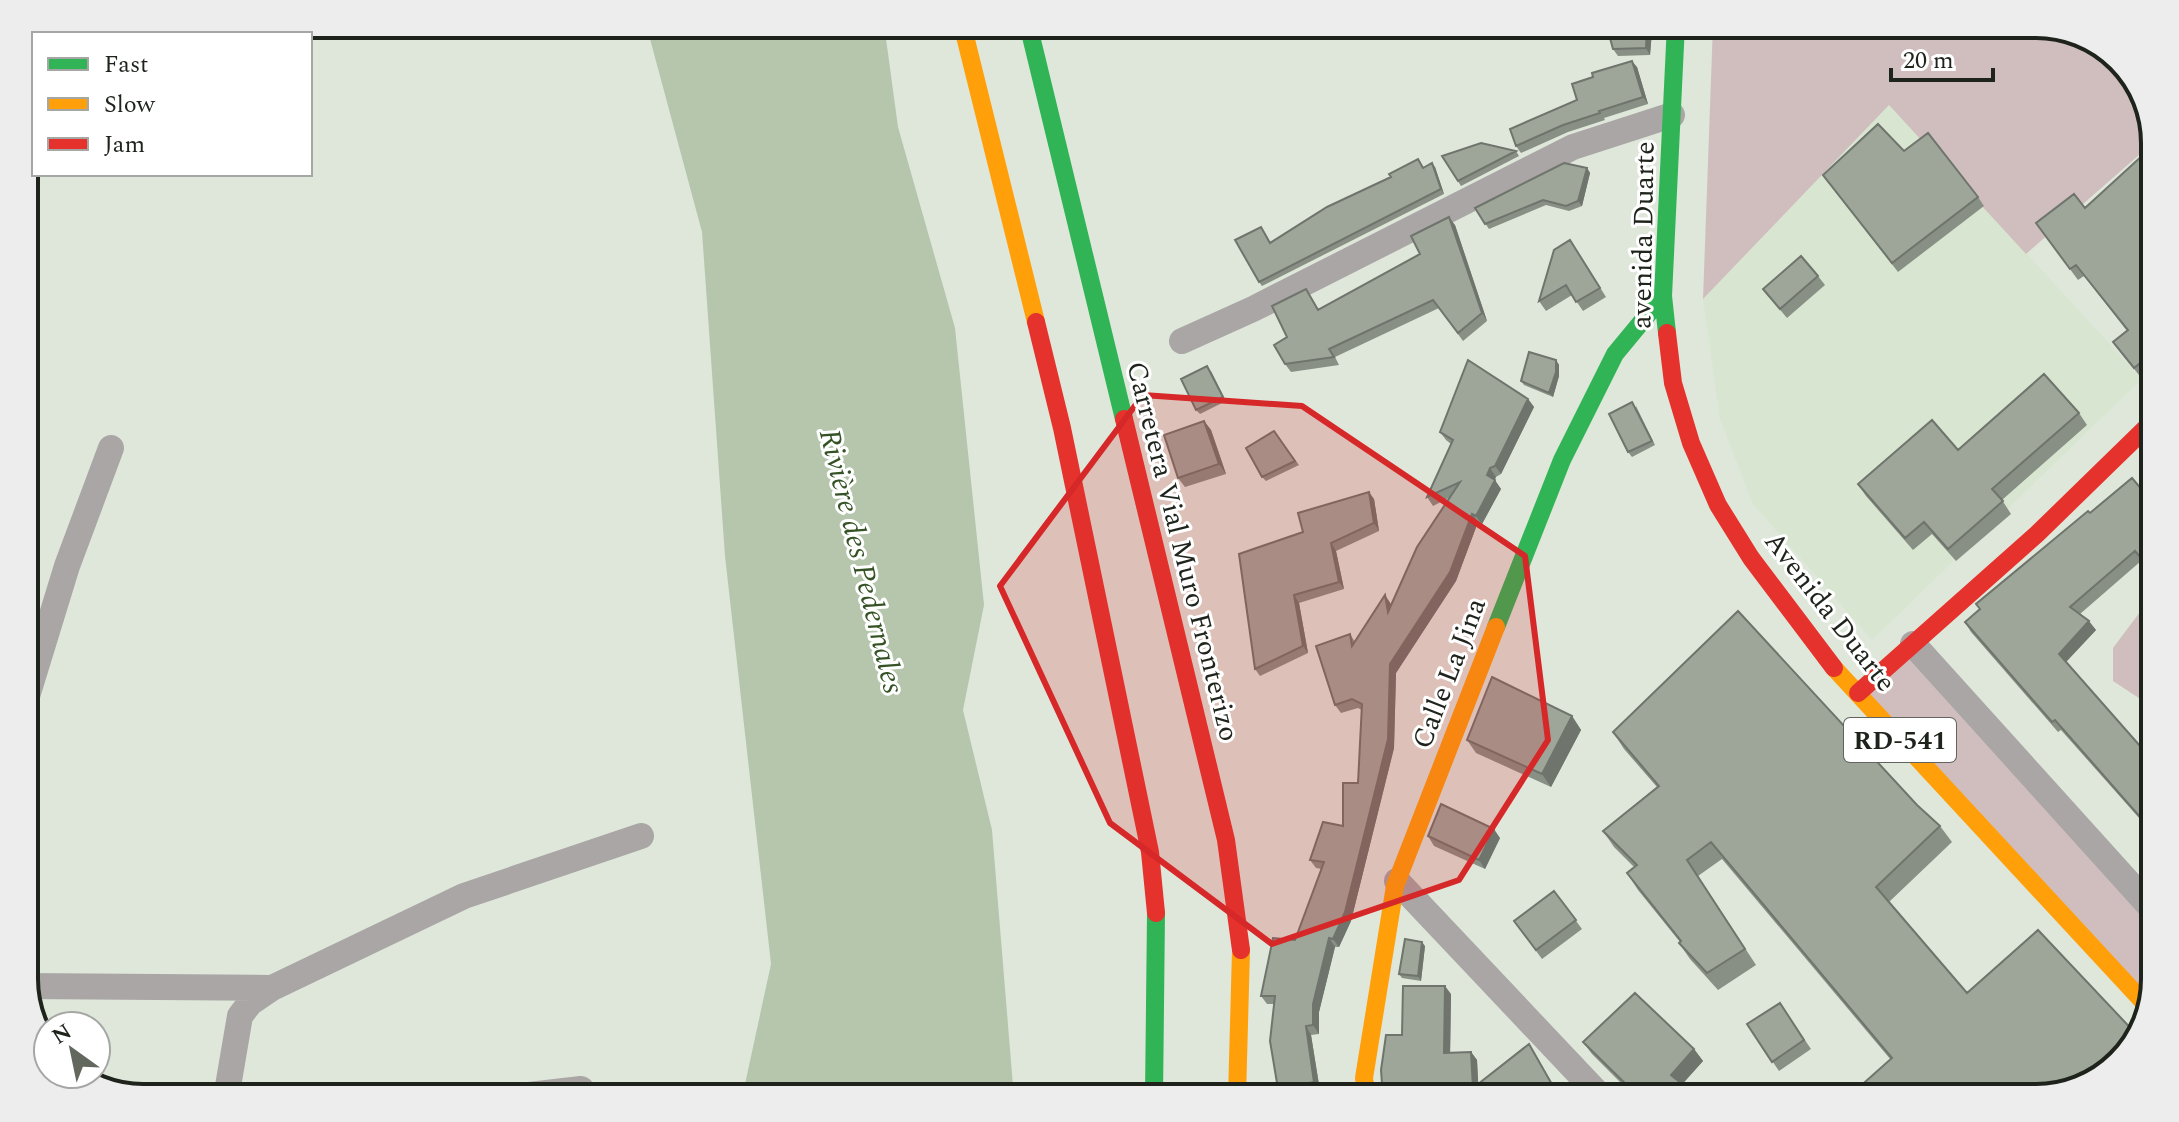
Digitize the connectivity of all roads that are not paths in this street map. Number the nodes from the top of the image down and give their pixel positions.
1 (965, 38) edge
2 (1031, 38) edge
3 (1675, 38) edge
4 (1672, 115) junction
5 (1663, 296) junction
6 (1182, 341) dead end
7 (2141, 441) edge
8 (1691, 443) joint
9 (111, 448) dead end
10 (1913, 644) junction
11 (38, 660) edge
12 (1858, 693) junction
13 (641, 836) dead end
14 (1397, 881) junction
15 (2141, 896) edge
16 (38, 986) edge
17 (272, 988) junction
18 (2139, 997) edge
19 (228, 1084) edge
20 (1154, 1084) edge
21 (1237, 1084) edge
22 (1365, 1084) edge
23 (1589, 1084) edge

1 - 20 main road
2 - 21 main road, Carretera Vial Muro Fronterizo
3 - 4 main road, avenida Duarte / RD-541
4 - 5 main road, avenida Duarte / RD-541
4 - 6 street
5 - 8 main road, avenida Duarte / RD-541
5 - 14 main road, Calle La Jina
7 - 10 main road
8 - 12 main road, Avenida Duarte / RD-541
9 - 11 street
10 - 12 main road
10 - 15 street
12 - 18 main road, Avenida Duarte / RD-541
13 - 17 street
14 - 22 main road, Calle La Jina
14 - 23 street
16 - 17 street
17 - 19 street

